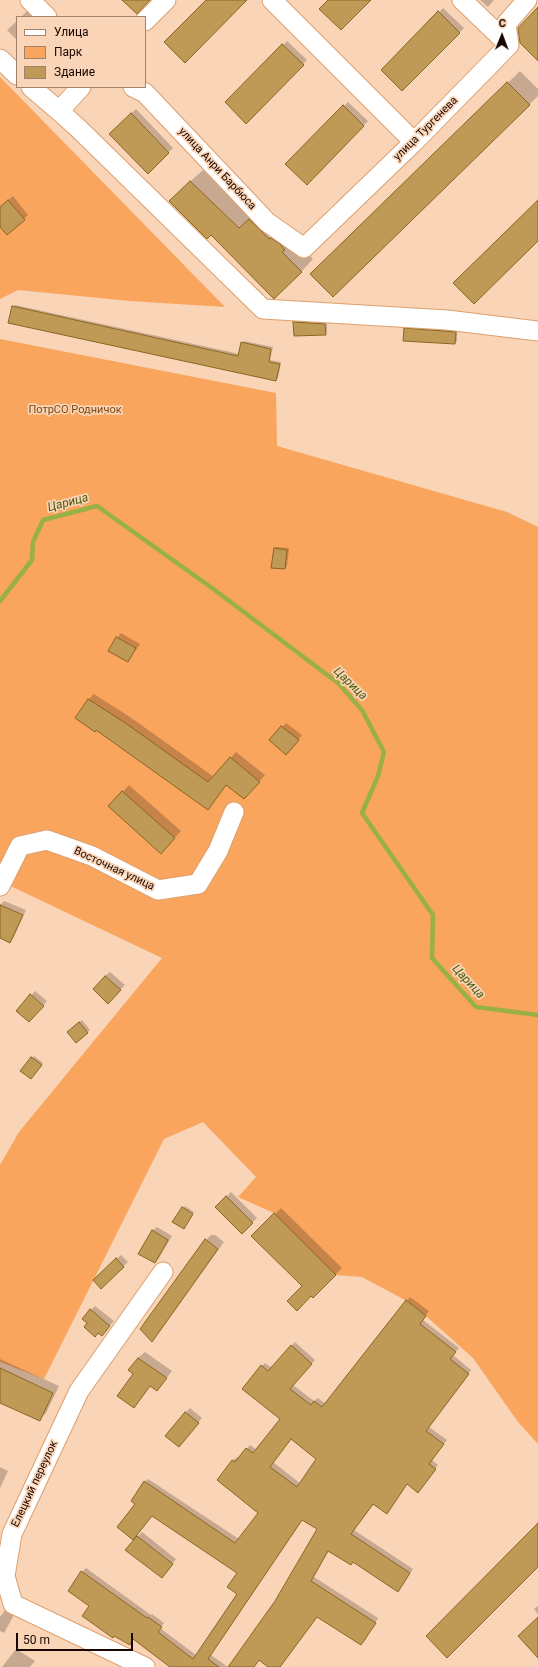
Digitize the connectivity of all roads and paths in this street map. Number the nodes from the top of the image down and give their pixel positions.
1 (30, 0) edge
2 (166, 0) edge
3 (272, 0) edge
4 (462, 0) edge
5 (527, 0) edge
6 (46, 16) edge
7 (146, 20) edge
8 (509, 45) junction
9 (0, 59) edge
10 (16, 73) edge
11 (32, 88) edge
12 (79, 88) edge
13 (135, 88) edge
14 (59, 111) junction
15 (414, 142) junction
16 (304, 248) joint
17 (538, 331) edge
18 (234, 812) dead end
19 (0, 886) edge
20 (163, 1272) dead end
21 (145, 1667) edge

1 - 6 street
2 - 7 street
3 - 15 street
4 - 8 street
5 - 8 street
8 - 15 street, улица Тургенева
9 - 10 street
11 - 14 street
12 - 14 street
13 - 16 street, улица Анри Барбюса
14 - 17 street
15 - 16 street, улица Тургенева
18 - 19 street, Восточная улица
20 - 21 street, Елецкий переулок

